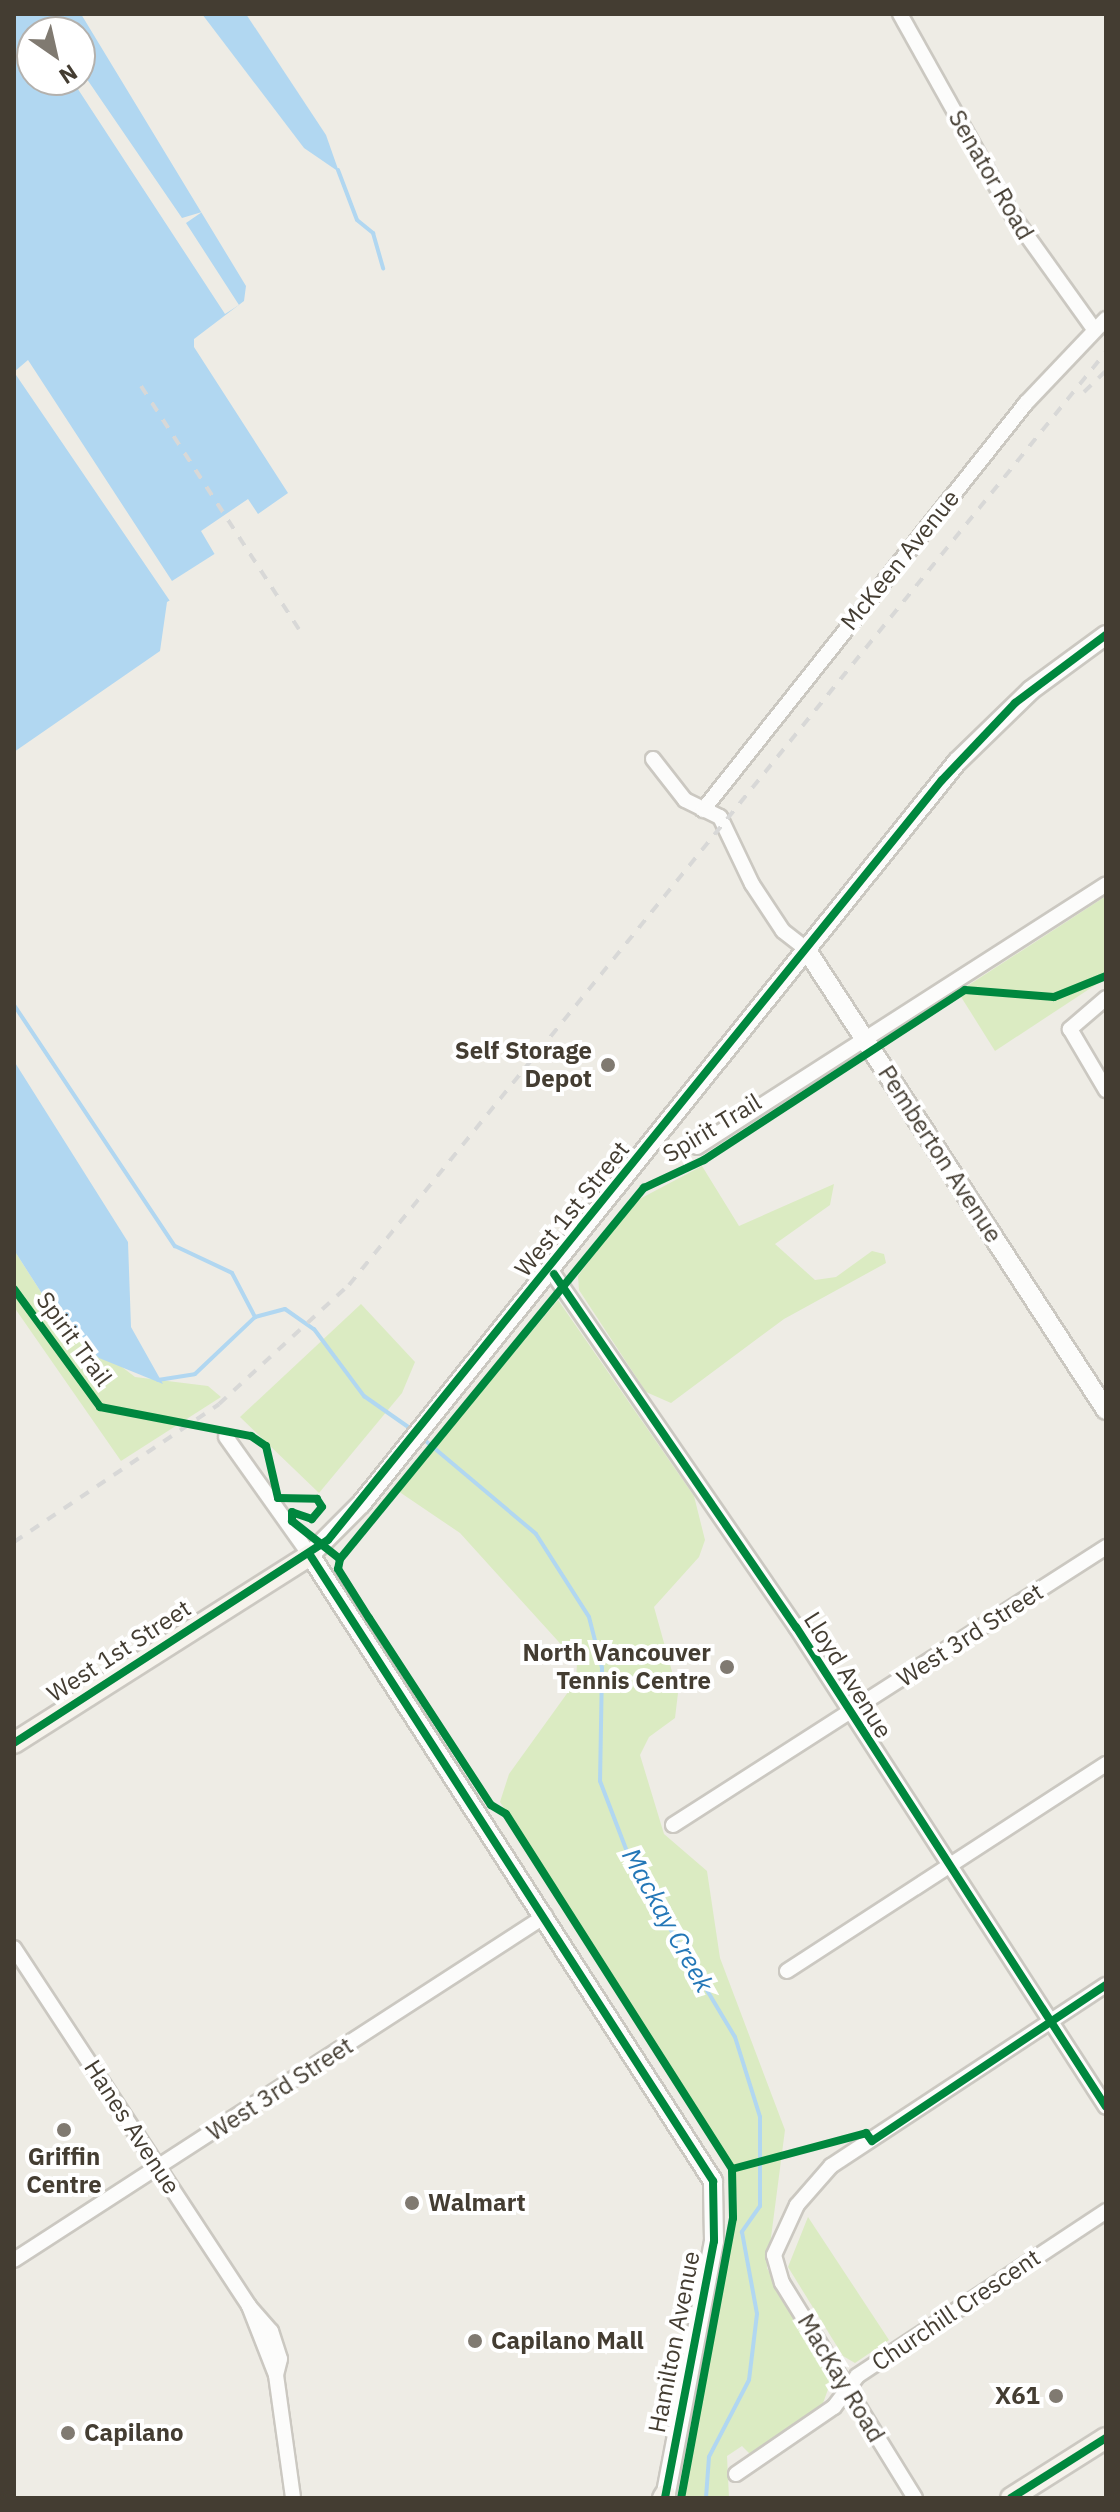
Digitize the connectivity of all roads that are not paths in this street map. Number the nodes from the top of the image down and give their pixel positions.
1 (900, 14) edge
2 (1100, 324) edge
3 (1106, 635) edge
4 (653, 759) dead end
5 (703, 810) junction
6 (1106, 884) edge
7 (806, 949) junction
8 (1106, 998) edge
9 (865, 1037) junction
10 (1106, 1090) edge
11 (697, 1147) dead end
12 (550, 1269) junction
13 (1106, 1410) edge
14 (226, 1437) dead end
15 (1106, 1547) edge
16 (310, 1555) junction
17 (848, 1713) junction
18 (14, 1743) edge
19 (1106, 1764) edge
20 (673, 1825) dead end
21 (949, 1865) junction
22 (545, 1916) junction
23 (14, 1948) edge
24 (787, 1971) dead end
25 (1106, 1985) edge
26 (1051, 2022) junction
27 (1106, 2107) edge
28 (158, 2167) junction
29 (1106, 2211) edge
30 (14, 2260) edge
31 (846, 2392) junction
32 (1106, 2438) edge
33 (736, 2474) dead end
34 (665, 2497) edge
35 (293, 2498) edge
36 (915, 2498) edge
37 (1011, 2498) edge

1 - 2 street, Senator Road
2 - 5 street, McKeen Avenue
3 - 7 street, West 1st Street
4 - 5 street, Pemberton Avenue
5 - 7 street, Pemberton Avenue
6 - 9 street
7 - 9 street, Pemberton Avenue
7 - 12 street, West 1st Street
8 - 10 street
9 - 11 street
9 - 13 street, Pemberton Avenue
12 - 16 street, West 1st Street
12 - 17 street, Lloyd Avenue
14 - 16 street
15 - 17 street, West 3rd Street
16 - 18 main road, West 1st Street
16 - 22 street
17 - 20 street, West 3rd Street
17 - 21 street, Lloyd Avenue
19 - 21 street
21 - 24 street
21 - 26 street, Lloyd Avenue
22 - 28 street, West 3rd Street
22 - 34 street, Hamilton Avenue
23 - 28 street, Hanes Avenue
25 - 26 street
26 - 27 street, Lloyd Avenue
26 - 31 street, MacKay Road
28 - 30 street, West 3rd Street
28 - 35 street, Hanes Avenue
29 - 31 street, Churchill Crescent
31 - 33 street, Churchill Crescent
31 - 36 street, MacKay Road
32 - 37 main road

